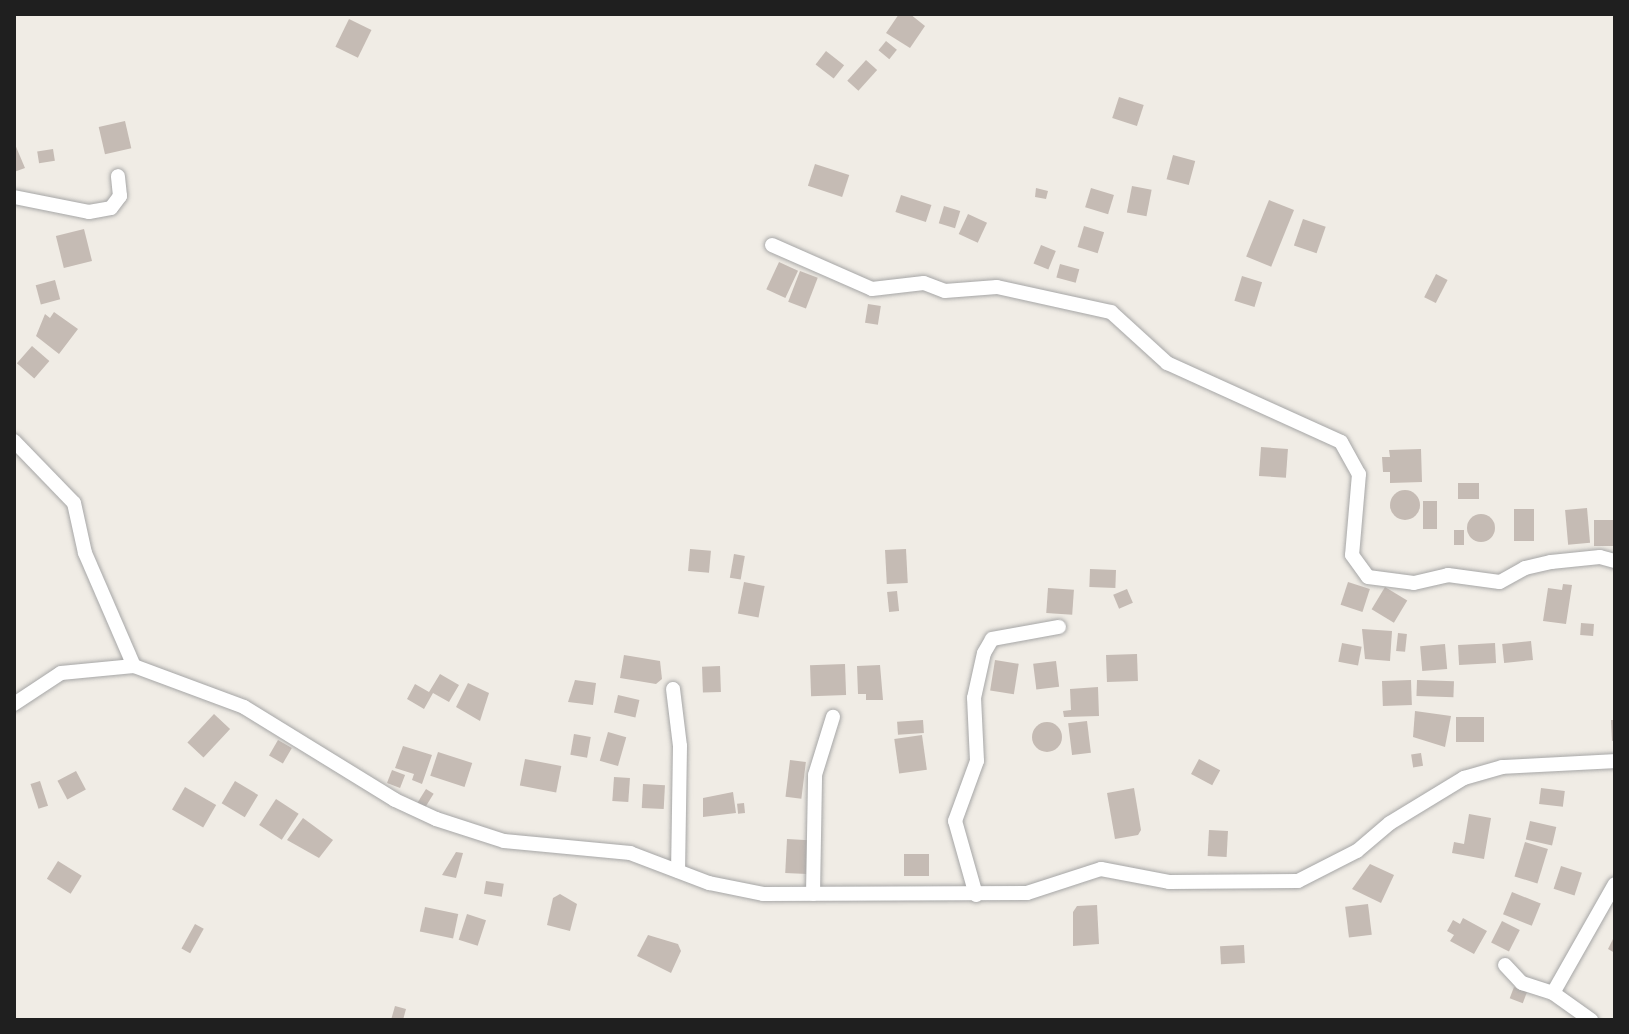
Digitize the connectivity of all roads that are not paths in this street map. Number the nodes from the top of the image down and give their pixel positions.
1 (118, 176) dead end
2 (14, 197) edge
3 (772, 245) dead end
4 (14, 441) edge
5 (1615, 561) edge
6 (1059, 627) dead end
7 (134, 666) junction
8 (673, 689) dead end
9 (14, 704) edge
10 (833, 717) dead end
11 (1615, 761) edge
12 (678, 871) junction
13 (1615, 884) edge
14 (813, 894) junction
15 (976, 895) junction
16 (1505, 965) dead end
17 (1553, 993) junction
18 (1591, 1020) edge

1 - 2 street
3 - 5 street
4 - 7 street
6 - 15 street
7 - 9 street
7 - 12 street
8 - 12 street
10 - 14 street
11 - 15 street
12 - 14 street
13 - 17 street
14 - 15 street
16 - 17 street
17 - 18 street

